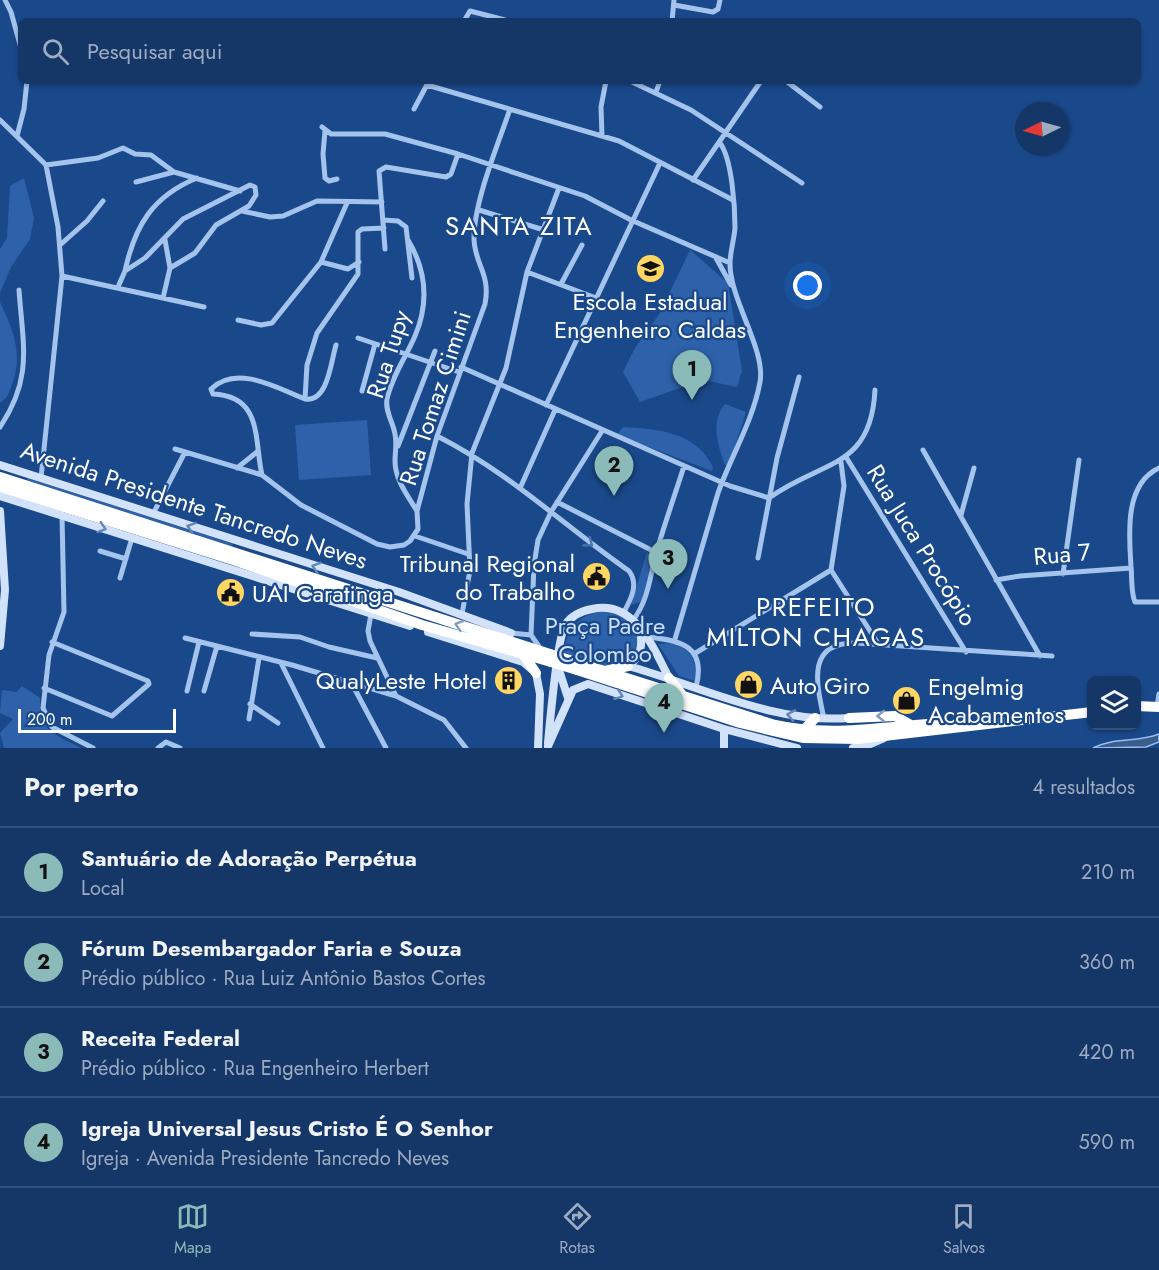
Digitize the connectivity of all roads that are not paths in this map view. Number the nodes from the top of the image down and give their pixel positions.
1 (5, 0) edge
2 (720, 0) edge
3 (674, 3) edge
4 (466, 18) edge
5 (497, 18) edge
6 (672, 18) edge
7 (18, 37) edge
8 (27, 84) edge
9 (427, 84) edge
10 (431, 84) edge
11 (605, 84) edge
12 (637, 84) edge
13 (659, 84) edge
14 (758, 84) edge
15 (790, 84) edge
16 (656, 92) junction
17 (820, 107) dead end
18 (414, 109) dead end
19 (510, 109) junction
20 (0, 120) edge
21 (728, 132) junction
22 (602, 135) junction
23 (17, 136) junction
24 (720, 143) junction
25 (458, 154) junction
26 (660, 163) junction
27 (46, 165) junction
28 (492, 165) junction
29 (174, 172) junction
30 (199, 178) junction
31 (337, 179) dead end
32 (693, 180) junction
33 (136, 182) dead end
34 (802, 183) dead end
35 (559, 188) junction
36 (240, 191) junction
37 (733, 200) junction
38 (103, 201) dead end
39 (382, 202) junction
40 (346, 203) junction
41 (479, 210) junction
42 (242, 211) junction
43 (383, 219) junction
44 (631, 220) junction
45 (384, 228) junction
46 (544, 230) junction
47 (165, 240) junction
48 (408, 240) junction
49 (60, 244) junction
50 (582, 245) dead end
51 (385, 249) dead end
52 (716, 258) junction
53 (321, 262) junction
54 (359, 262) junction
55 (730, 263) junction
56 (170, 268) junction
57 (125, 271) junction
58 (527, 272) junction
59 (62, 276) junction
60 (412, 278) dead end
61 (561, 284) junction
62 (118, 287) junction
63 (734, 289) junction
64 (19, 290) dead end
65 (163, 297) junction
66 (596, 298) junction
67 (204, 307) dead end
68 (238, 320) dead end
69 (358, 338) dead end
70 (375, 344) junction
71 (336, 345) dead end
72 (435, 351) dead end
73 (406, 353) junction
74 (430, 362) junction
75 (460, 370) junction
76 (799, 377) dead end
77 (499, 385) junction
78 (875, 390) dead end
79 (362, 391) dead end
80 (305, 399) junction
81 (546, 405) junction
82 (555, 410) junction
83 (0, 428) edge
84 (602, 431) junction
85 (437, 436) junction
86 (397, 447) junction
87 (175, 449) dead end
88 (923, 450) dead end
89 (184, 452) junction
90 (257, 452) junction
91 (471, 453) junction
92 (846, 457) junction
93 (1079, 460) dead end
94 (841, 462) junction
95 (0, 465) edge
96 (684, 466) junction
97 (237, 468) junction
98 (975, 468) dead end
99 (1159, 468) edge
100 (32, 475) junction
101 (262, 475) junction
102 (0, 477) edge
103 (41, 478) junction
104 (722, 482) junction
105 (521, 486) junction
106 (0, 487) edge
107 (6, 494) edge
108 (769, 498) junction
109 (557, 502) junction
110 (0, 511) edge
111 (417, 511) junction
112 (550, 512) junction
113 (153, 514) junction
114 (63, 515) junction
115 (961, 515) junction
116 (415, 536) junction
117 (132, 538) junction
118 (236, 542) junction
119 (100, 551) dead end
120 (657, 553) junction
121 (468, 554) junction
122 (237, 557) junction
123 (758, 558) dead end
124 (126, 559) junction
125 (1131, 568) junction
126 (831, 570) junction
127 (240, 572) junction
128 (1063, 574) junction
129 (120, 578) dead end
130 (996, 580) junction
131 (1159, 602) edge
132 (624, 612) junction
133 (371, 614) junction
134 (462, 614) junction
135 (634, 619) junction
136 (252, 634) dead end
137 (643, 634) junction
138 (531, 635) junction
139 (185, 638) dead end
140 (513, 638) junction
141 (675, 639) junction
142 (52, 642) junction
143 (200, 642) junction
144 (879, 645) junction
145 (0, 646) edge
146 (218, 646) junction
147 (966, 652) junction
148 (522, 653) junction
149 (694, 654) junction
150 (1041, 656) junction
151 (1052, 656) dead end
152 (259, 658) junction
153 (377, 658) junction
154 (550, 659) junction
155 (281, 663) junction
156 (577, 666) junction
157 (628, 666) junction
158 (603, 671) junction
159 (536, 673) junction
160 (669, 678) junction
161 (351, 682) junction
162 (696, 687) junction
163 (44, 688) junction
164 (187, 691) dead end
165 (204, 691) dead end
166 (1159, 694) edge
167 (396, 696) junction
168 (554, 697) junction
169 (567, 697) junction
170 (250, 704) junction
171 (677, 704) junction
172 (1141, 707) edge
173 (1158, 709) edge
174 (1087, 710) edge
175 (1087, 711) edge
176 (1141, 711) edge
177 (849, 718) junction
178 (249, 719) dead end
179 (726, 719) junction
180 (819, 719) junction
181 (278, 723) dead end
182 (911, 725) junction
183 (549, 727) junction
184 (538, 729) junction
185 (804, 730) junction
186 (814, 739) junction
187 (856, 739) edge
188 (548, 747) edge
189 (93, 748) edge
190 (158, 748) edge
191 (180, 748) edge
192 (323, 748) edge
193 (386, 748) edge
194 (466, 748) edge
195 (538, 748) edge
196 (724, 748) edge
197 (797, 748) edge
198 (804, 748) edge

1 - 7 street
2 - 3 street
3 - 6 street
4 - 5 street
8 - 23 street
9 - 18 street
10 - 19 street
11 - 22 street
12 - 16 street
13 - 16 street
14 - 21 street
15 - 17 street
16 - 21 street
19 - 22 street
19 - 28 street
20 - 23 street
21 - 24 street
21 - 34 street
22 - 26 street
23 - 27 street
24 - 32 street
24 - 37 street
25 - 28 street
25 - 31 street
25 - 39 street
26 - 32 street
26 - 44 street
27 - 29 street
27 - 49 street
28 - 35 street
28 - 41 street
29 - 30 street
29 - 33 street
30 - 36 street
30 - 57 street
32 - 37 street
35 - 44 street
35 - 46 street
36 - 42 street
36 - 47 street
37 - 55 street
38 - 49 street
39 - 40 street
39 - 43 street
40 - 42 street
40 - 53 street
41 - 46 street
41 - 75 street, Rua Tomaz Cimini
42 - 56 street
43 - 45 street
43 - 48 street, Rua Tupy
44 - 52 street
44 - 66 street
45 - 51 street
45 - 54 street
46 - 58 street
47 - 56 street
47 - 57 street
48 - 60 street
48 - 73 street, Rua Tupy
49 - 59 street
50 - 61 street
52 - 55 street
52 - 63 street
53 - 54 street
53 - 68 street
54 - 80 street
55 - 63 street
56 - 65 street
57 - 62 street
58 - 61 street
58 - 77 street
59 - 62 street
59 - 103 street
61 - 66 street
62 - 65 street
63 - 104 street
64 - 83 street
65 - 67 street
66 - 81 street
69 - 70 street
70 - 73 street
70 - 79 street
71 - 80 street
72 - 74 street
73 - 74 street
73 - 86 street, Rua Tupy
74 - 75 street
74 - 86 street
75 - 77 street
75 - 85 street, Rua Tomaz Cimini
76 - 108 street
77 - 81 street
77 - 91 street
78 - 92 street
80 - 90 street
81 - 82 street
82 - 84 street
82 - 105 street
84 - 96 street
84 - 109 street
85 - 91 street
85 - 111 street, Rua Tomaz Cimini
86 - 111 street, Rua Tupy
87 - 89 street
88 - 115 street
89 - 97 street
89 - 113 street
90 - 97 street
90 - 101 street
91 - 105 street
91 - 121 street
92 - 94 street
92 - 147 street, Rua Juca Procópio
93 - 128 street
94 - 108 street
94 - 126 street
95 - 100 main road, Avenida Presidente Tancredo Neves
96 - 104 street
96 - 120 street
97 - 101 street
98 - 115 street
99 - 125 street
100 - 103 main road, Avenida Presidente Tancredo Neves
100 - 107 main road
101 - 116 street
102 - 107 highway, Avenida Presidente Tancredo Neves
103 - 113 main road, Avenida Presidente Tancredo Neves
104 - 108 street
104 - 141 street
105 - 112 street
106 - 107 highway, Avenida Presidente Tancredo Neves
107 - 114 main road, Avenida Presidente Tancredo Neves
107 - 122 highway, Avenida Presidente Tancredo Neves
108 - 123 street
109 - 112 street
109 - 120 street
110 - 145 main road
111 - 116 street, Rua Tomaz Cimini
112 -> 132 street
112 - 138 street
118 -> 113 main road, Avenida Presidente Tancredo Neves
114 -> 117 main road, Avenida Presidente Tancredo Neves
114 - 142 street
115 - 130 street
116 - 121 street
117 - 124 street
117 - 127 main road, Avenida Presidente Tancredo Neves
118 - 122 highway
134 -> 118 main road, Avenida Presidente Tancredo Neves
119 - 124 street
120 - 135 street
121 - 134 street
122 - 127 highway
140 -> 122 highway, Avenida Presidente Tancredo Neves
122 - 148 highway, Avenida Presidente Tancredo Neves
124 - 129 street
125 - 128 street, Rua 7
125 - 131 street
126 - 144 street
126 - 149 street
127 - 133 main road, Avenida Presidente Tancredo Neves
128 - 130 street, Rua 7
130 - 150 street
132 - 135 main road
132 - 154 main road
133 - 153 street
133 - 159 main road, Avenida Presidente Tancredo Neves
134 - 140 main road, Avenida Presidente Tancredo Neves
135 - 137 main road
136 - 153 street
137 - 141 street
137 - 157 main road
137 - 160 main road
138 - 140 street
138 - 154 street
139 - 143 street
140 - 154 highway, Avenida Presidente Tancredo Neves
141 - 149 street
142 - 163 street
142 - 163 street
143 - 146 street
143 - 164 street
144 - 147 street
144 - 180 street
146 - 152 street
146 - 165 street
147 - 150 street
148 - 154 highway, Avenida Presidente Tancredo Neves
148 - 159 highway
149 - 162 street
150 - 151 street
152 - 155 street
152 - 170 street
153 - 167 street
154 - 156 highway, Avenida Presidente Tancredo Neves, bridge
154 - 168 main road
154 - 169 main road
155 - 161 street
155 - 192 street
156 - 158 highway, Avenida Presidente Tancredo Neves
156 - 171 highway, Avenida Presidente Tancredo Neves
157 - 158 highway
157 - 160 main road
158 - 171 highway, Avenida Presidente Tancredo Neves
159 - 184 main road
160 - 162 main road
160 - 171 highway
161 - 167 street
161 - 193 street
180 -> 162 main road
163 - 189 street
166 - 173 street
167 - 194 street
168 - 169 main road
168 - 169 main road
168 - 183 main road
169 -> 171 main road, Avenida Presidente Tancredo Neves
169 - 188 main road
170 - 178 street
170 - 181 street
171 - 179 highway, Avenida Presidente Tancredo Neves
171 - 179 main road, Avenida Presidente Tancredo Neves
172 - 173 highway
173 - 176 highway
174 - 182 highway
175 - 187 highway
177 - 180 main road
182 -> 177 highway
177 - 187 highway
179 - 185 highway
179 - 186 highway
179 - 196 main road
179 - 197 main road
180 - 185 highway
182 - 187 highway
183 - 184 main road
183 - 188 main road
184 - 195 main road
185 - 187 highway
186 - 187 highway
186 - 198 highway
190 - 191 street

